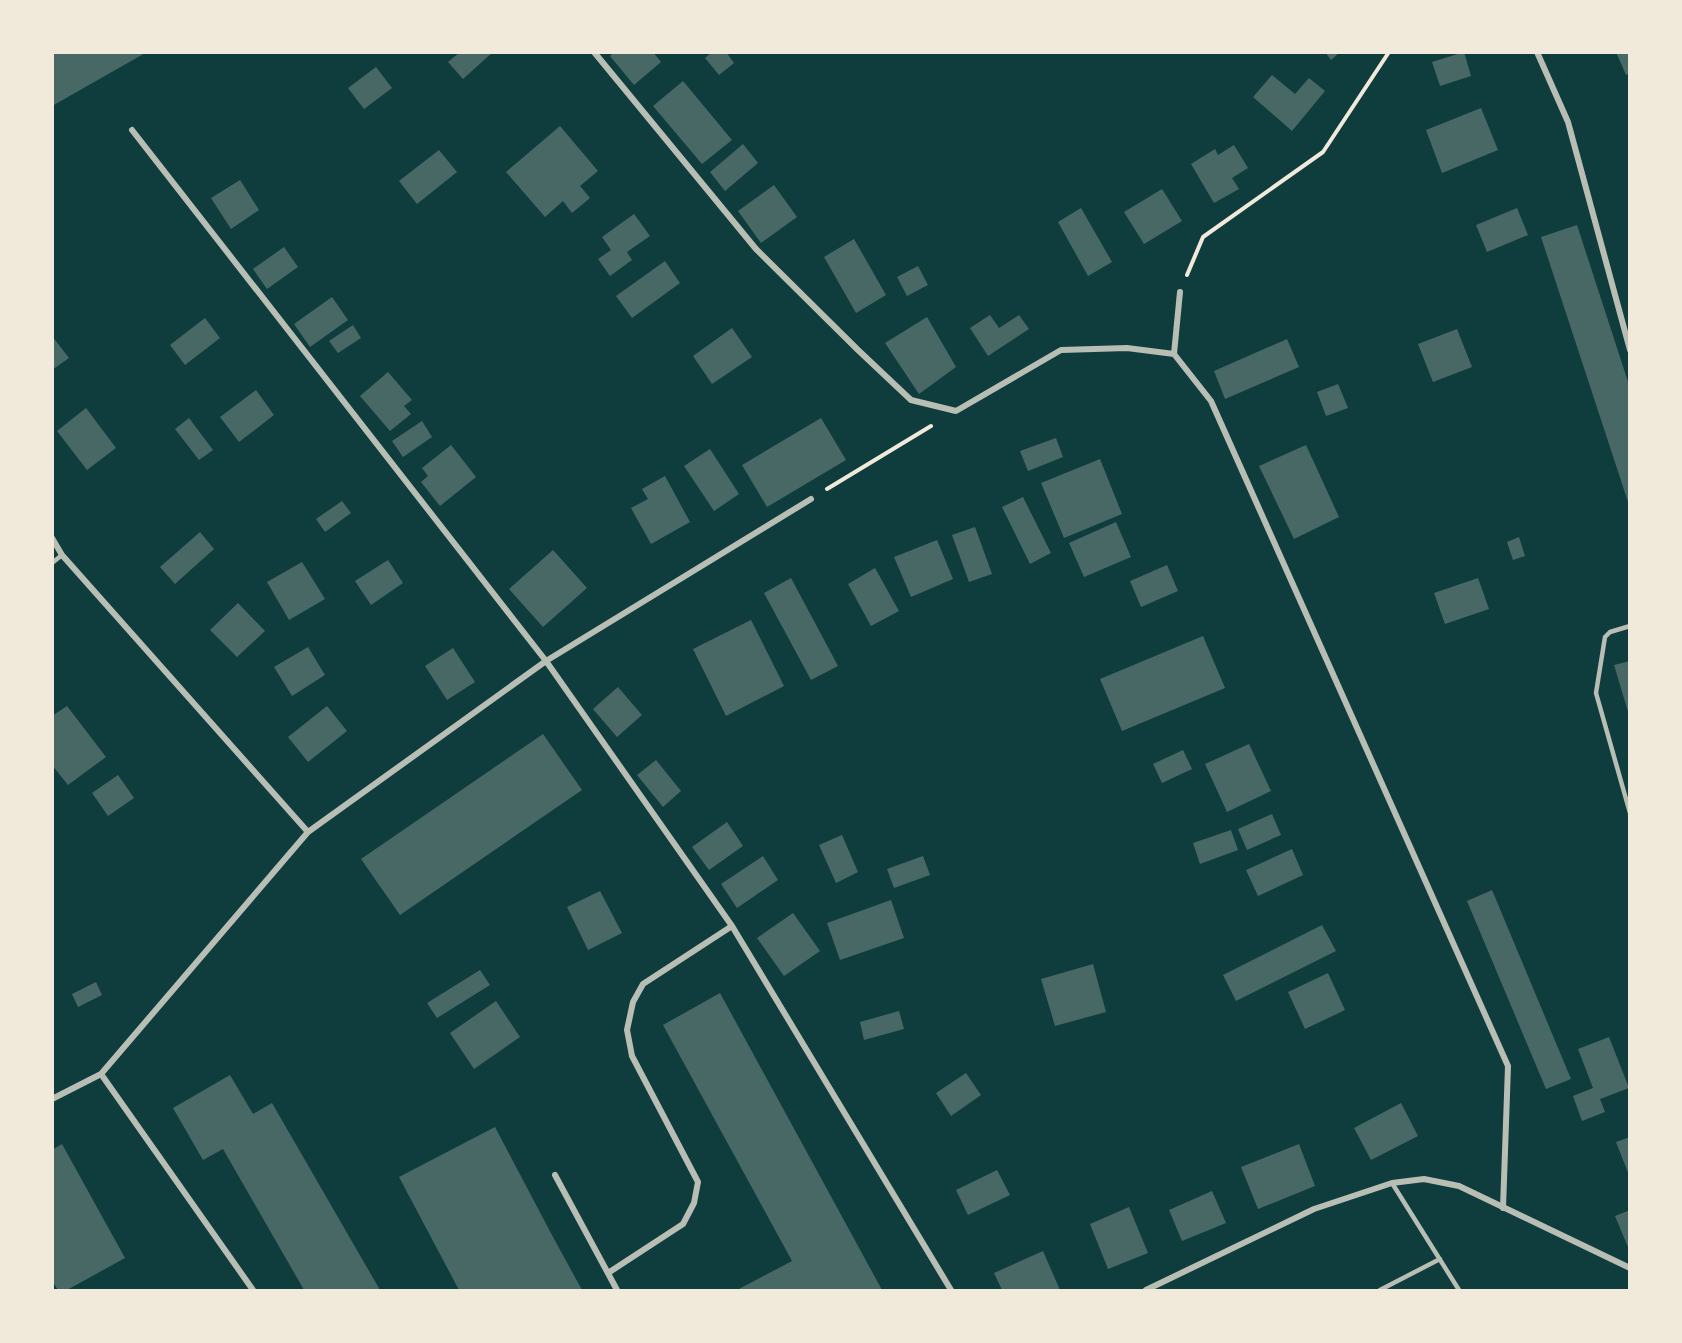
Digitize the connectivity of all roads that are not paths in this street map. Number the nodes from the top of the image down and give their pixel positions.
1 (594, 52) edge
2 (1537, 52) edge
3 (132, 130) dead end
4 (1180, 292) road end
5 (1629, 350) edge
6 (1174, 354) junction
7 (811, 499) road end
8 (52, 538) edge
9 (62, 555) junction
10 (52, 563) edge
11 (1629, 626) edge
12 (546, 661) junction
13 (1629, 813) edge
14 (308, 832) junction
15 (732, 926) junction
16 (101, 1074) junction
17 (52, 1099) edge
18 (555, 1175) dead end
19 (1392, 1183) junction
20 (1503, 1208) junction
21 (1440, 1259) junction
22 (1629, 1268) edge
23 (608, 1273) junction
24 (253, 1290) edge
25 (617, 1290) edge
26 (951, 1290) edge
27 (1146, 1290) edge
28 (1380, 1290) edge
29 (1460, 1290) edge

1 - 6 street
2 - 5 street
3 - 12 street
4 - 6 street
6 - 20 street
7 - 12 street
8 - 9 street
9 - 10 lane
9 - 14 street
11 - 13 lane
12 - 14 street
12 - 15 street
14 - 16 street
15 - 23 street
15 - 26 street
16 - 17 street
16 - 24 street
18 - 23 street
19 - 20 street
19 - 21 lane
19 - 27 street
20 - 22 street
21 - 28 lane
21 - 29 lane
23 - 25 street

